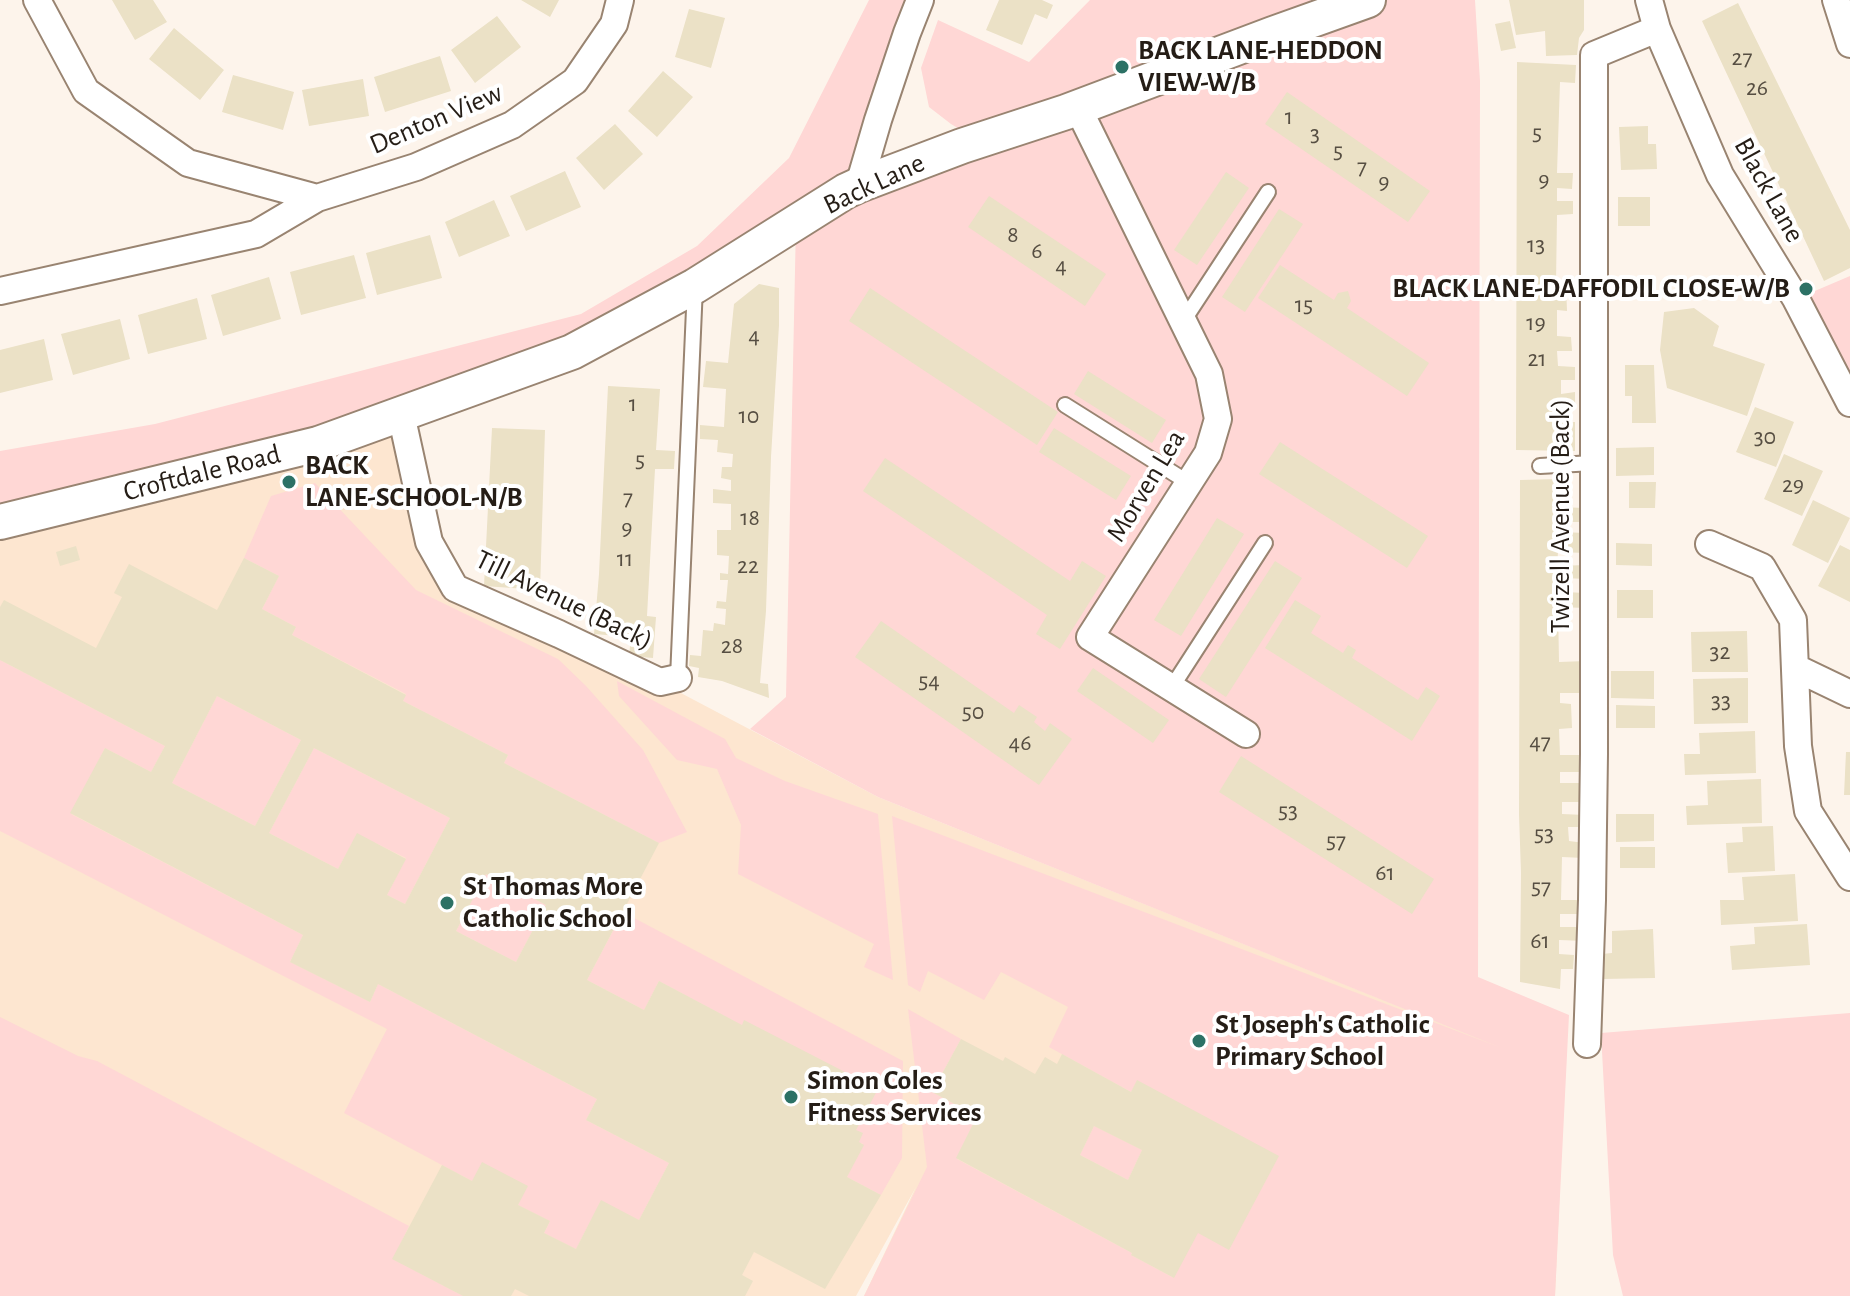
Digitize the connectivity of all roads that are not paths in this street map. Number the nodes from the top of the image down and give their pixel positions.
1 (37, 0) edge
2 (620, 0) edge
3 (920, 0) edge
4 (1368, 0) edge
5 (1649, 0) edge
6 (1836, 0) edge
7 (1657, 29) junction
8 (1850, 44) edge
9 (1078, 108) junction
10 (859, 185) junction
11 (1268, 192) dead end
12 (317, 198) junction
13 (695, 286) junction
14 (0, 291) edge
15 (1184, 320) junction
16 (1850, 403) edge
17 (1065, 405) dead end
18 (401, 414) junction
19 (1593, 463) junction
20 (1540, 466) dead end
21 (1189, 483) junction
22 (0, 522) edge
23 (1265, 543) dead end
24 (1709, 544) dead end
25 (1796, 668) junction
26 (678, 678) joint
27 (1172, 687) junction
28 (1850, 694) edge
29 (1246, 734) dead end
30 (1850, 877) edge
31 (1594, 1044) dead end

1 - 12 street
2 - 12 street, Denton View
3 - 10 street
4 - 9 street, Back Lane
5 - 7 street, Black Lane
6 - 8 street
7 - 16 street, Black Lane
7 - 19 street, Twizell Avenue (Back)
9 - 10 street, Back Lane
9 - 15 street, Morven Lea
10 - 13 street, Back Lane
11 - 15 lane
12 - 14 street, Denton View
13 - 18 street, Back Lane
13 - 26 lane
15 - 21 street, Morven Lea
17 - 21 lane
18 - 22 street, Croftdale Road
18 - 26 street, Till Avenue (Back)
19 - 20 lane
19 - 31 street, Twizell Avenue (Back)
21 - 27 street, Morven Lea
23 - 27 lane
24 - 25 street
25 - 28 street
25 - 30 street
27 - 29 street, Morven Lea

